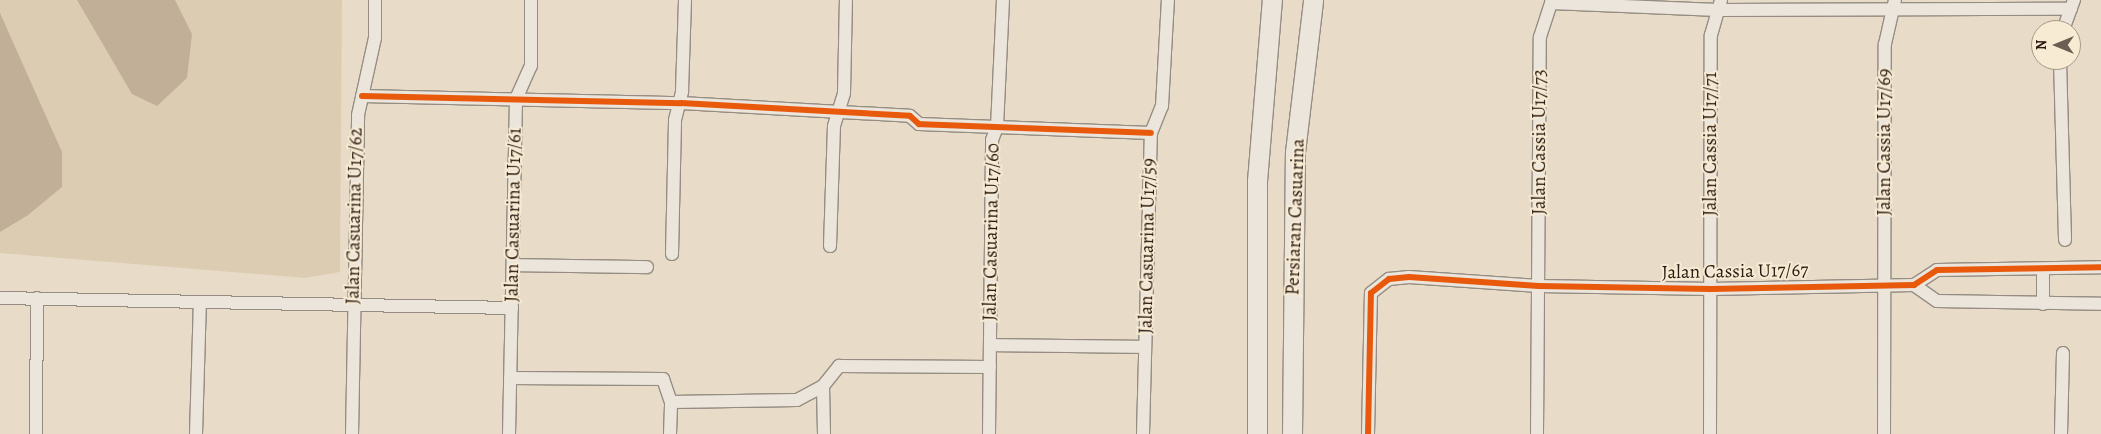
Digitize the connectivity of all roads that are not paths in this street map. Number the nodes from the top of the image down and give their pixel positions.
1 (375, 0) edge
2 (531, 0) edge
3 (685, 0) edge
4 (846, 0) edge
5 (1004, 0) edge
6 (1168, 0) edge
7 (1272, 0) edge
8 (1313, 0) edge
9 (1551, 2) edge
10 (2072, 4) edge
11 (1720, 5) edge
12 (1894, 5) edge
13 (2066, 20) edge
14 (2060, 70) edge
15 (362, 96) junction
16 (516, 99) junction
17 (681, 103) junction
18 (838, 114) junction
19 (997, 127) junction
20 (1151, 132) junction
21 (2065, 240) dead end
22 (830, 246) dead end
23 (672, 254) dead end
24 (513, 266) junction
25 (647, 267) dead end
26 (2101, 267) edge
27 (2043, 269) junction
28 (1885, 284) junction
29 (1914, 285) junction
30 (1539, 286) junction
31 (1711, 289) junction
32 (0, 298) edge
33 (37, 298) junction
34 (200, 302) junction
35 (2043, 304) junction
36 (2101, 304) edge
37 (353, 305) junction
38 (512, 308) junction
39 (990, 345) junction
40 (1145, 347) junction
41 (2063, 353) dead end
42 (990, 368) junction
43 (510, 378) junction
44 (824, 386) junction
45 (671, 402) junction
46 (36, 434) edge
47 (196, 434) edge
48 (352, 434) edge
49 (509, 434) edge
50 (670, 434) edge
51 (824, 434) edge
52 (989, 434) edge
53 (1143, 434) edge
54 (1257, 434) edge
55 (1292, 434) edge
56 (1368, 434) edge
57 (1537, 434) edge
58 (1710, 434) edge
59 (1884, 434) edge
60 (2062, 434) edge

1 - 15 street, Jalan Casuarina U17/62
2 - 16 street, Jalan Casuarina U17/61
3 - 17 street
4 - 18 street
5 - 19 street, Jalan Casuarina U17/60
6 - 20 street, Jalan Casuarina U17/59
7 - 54 street, Persiaran Casuarina
8 - 55 street, Persiaran Casuarina
9 - 11 street
9 - 30 street, Jalan Cassia U17/73
10 - 12 street
10 - 13 street
11 - 12 street
11 - 31 street, Jalan Cassia U17/71
12 - 28 street, Jalan Cassia U17/69
14 - 21 street
15 - 16 street
15 - 37 street, Jalan Casuarina U17/62
16 - 17 street
16 - 24 street, Jalan Casuarina U17/61
17 - 18 street
17 - 23 street
18 - 19 street
18 - 22 street
19 - 20 street
19 - 39 street, Jalan Casuarina U17/60
20 - 40 street, Jalan Casuarina U17/59
24 - 25 street
24 - 38 street, Jalan Casuarina U17/61
26 - 27 street
27 - 29 street
27 - 35 street
28 - 29 street, Jalan Cassia U17/67
28 - 31 street, Jalan Cassia U17/67
28 - 59 street, Jalan Cassia U17/69
29 - 35 street
30 - 31 street, Jalan Cassia U17/67
30 - 56 street, Jalan Cassia U17/67
30 - 57 street, Jalan Cassia U17/73
31 - 58 street, Jalan Cassia U17/71
32 - 33 street
33 - 34 street
33 - 46 street
34 - 37 street
34 - 47 street
35 - 36 street
37 - 38 street
37 - 48 street, Jalan Casuarina U17/62
38 - 43 street, Jalan Casuarina U17/61
39 - 40 street
39 - 42 street, Jalan Casuarina U17/60
40 - 53 street, Jalan Casuarina U17/59
41 - 60 street
42 - 44 street
42 - 52 street, Jalan Casuarina U17/60
43 - 45 street
43 - 49 street, Jalan Casuarina U17/61
44 - 45 street
44 - 51 street
45 - 50 street

